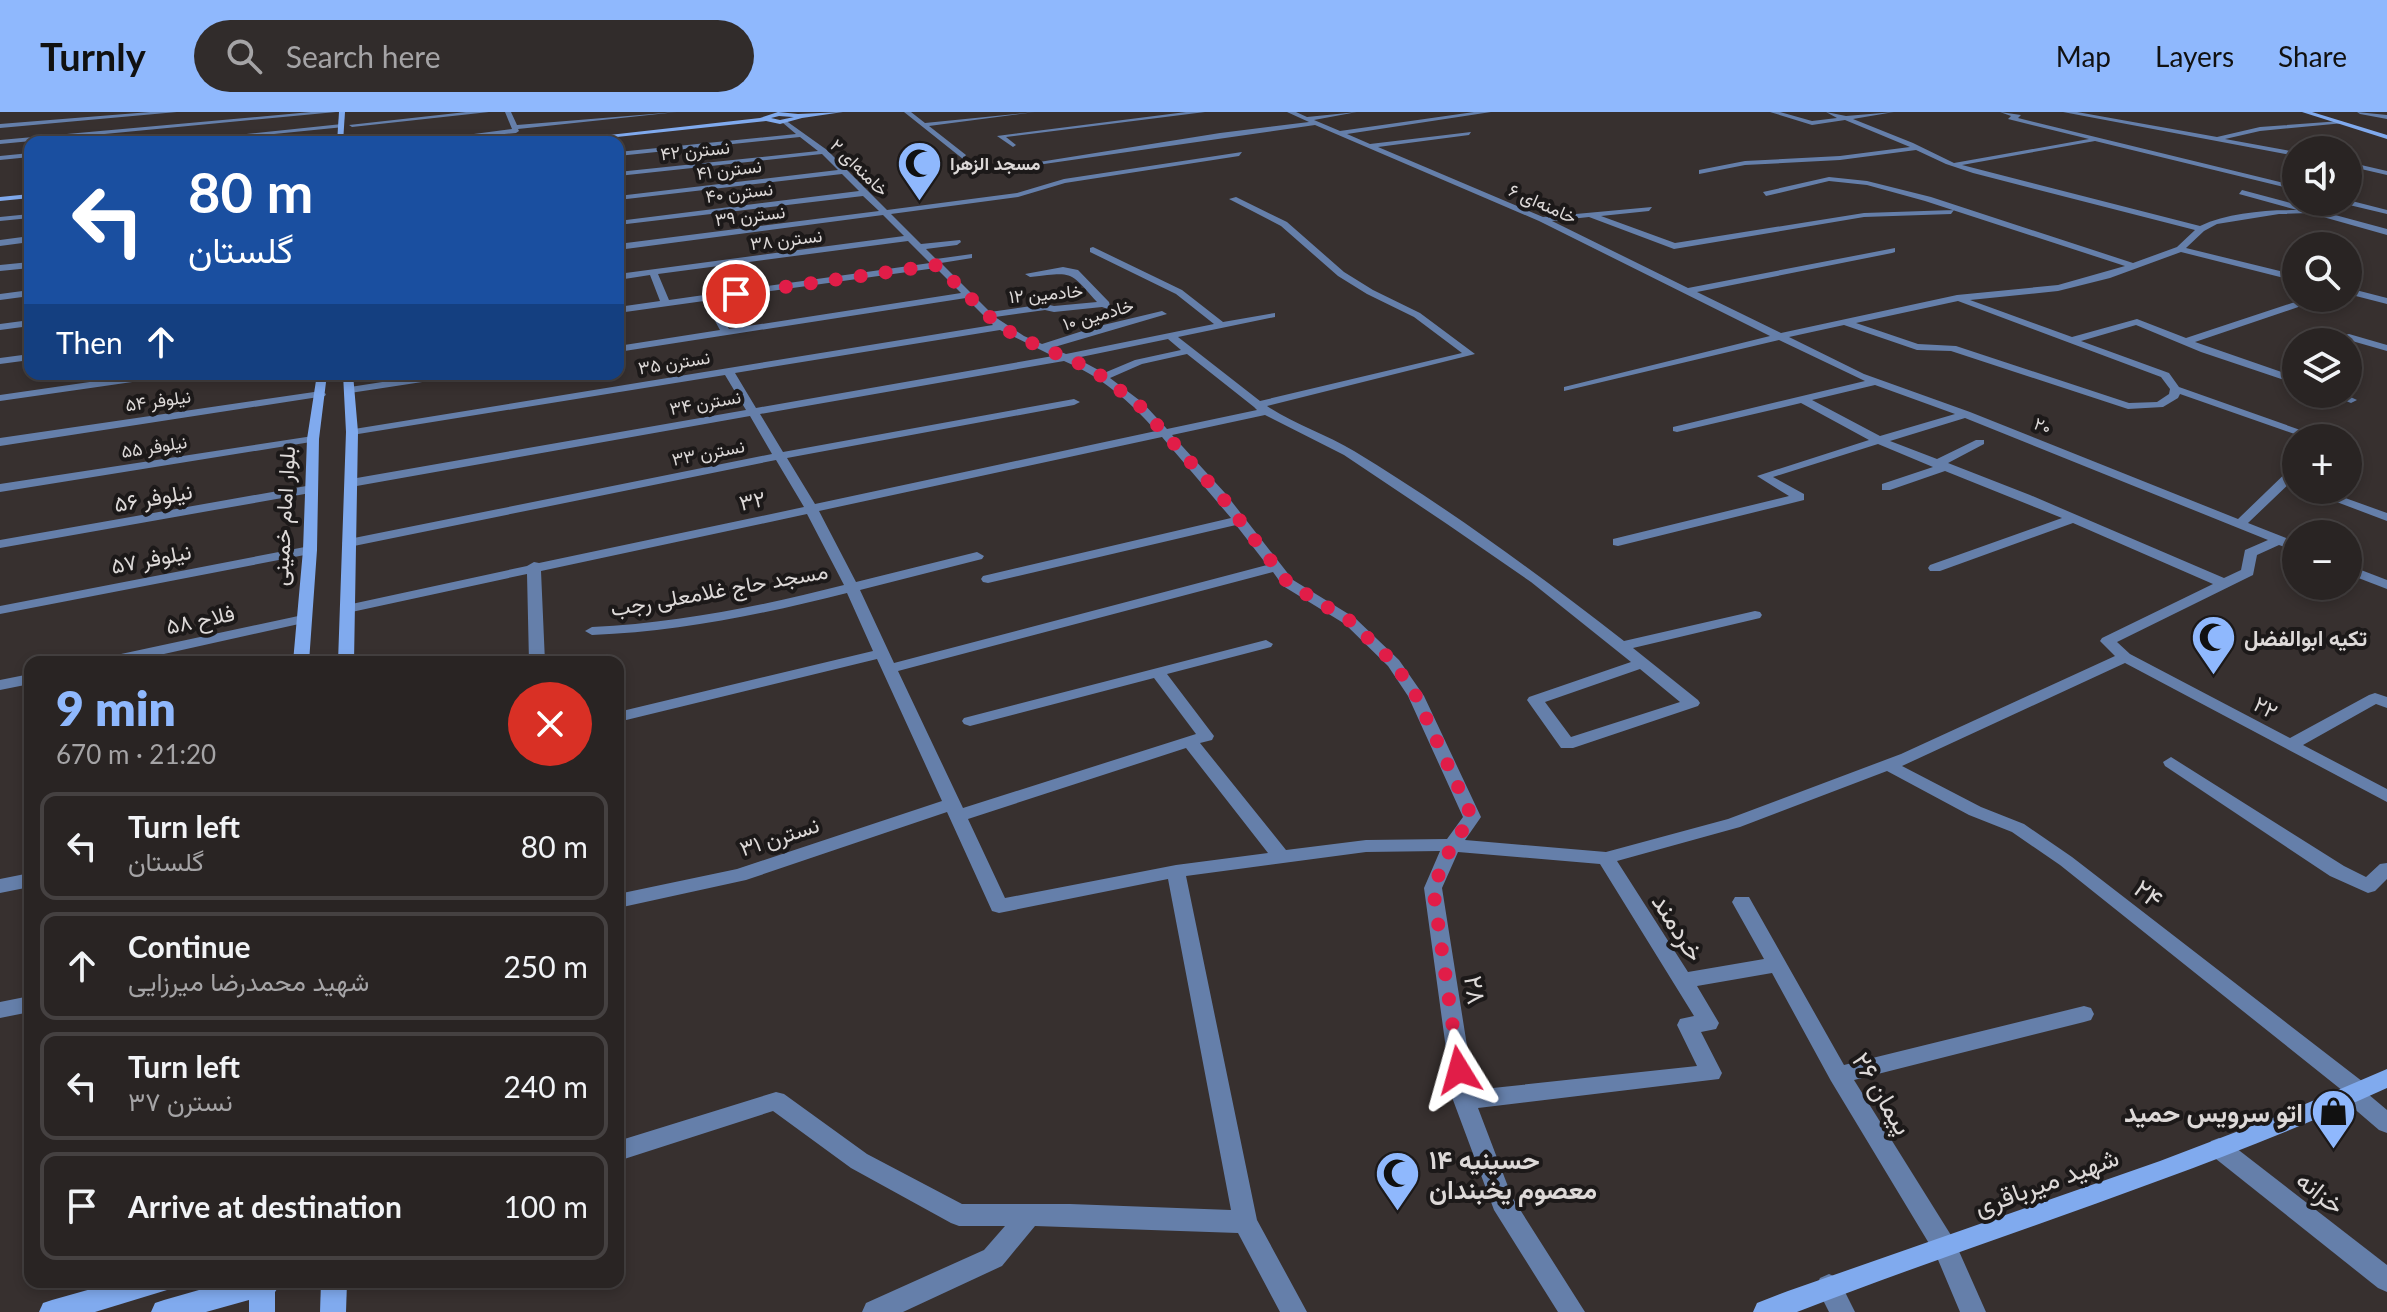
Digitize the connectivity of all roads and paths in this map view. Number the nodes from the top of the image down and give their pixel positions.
1 (174, 112) edge
2 (333, 112) edge
3 (342, 112) edge
4 (352, 112) edge
5 (486, 112) edge
6 (510, 112) edge
7 (674, 112) edge
8 (840, 112) edge
9 (907, 112) edge
10 (1032, 112) edge
11 (1202, 112) edge
12 (1290, 112) edge
13 (1354, 112) edge
14 (1488, 112) edge
15 (1773, 112) edge
16 (1829, 112) edge
17 (1891, 112) edge
18 (2003, 112) edge
19 (2066, 112) edge
20 (2109, 112) edge
21 (2305, 112) edge
22 (2360, 112) edge
23 (770, 115) edge
24 (799, 116) junction
25 (2096, 117) junction
26 (2387, 117) edge
27 (1843, 118) junction
28 (1304, 119) junction
29 (785, 122) junction
30 (2341, 123) junction
31 (1315, 124) junction
32 (2086, 124) dead end
33 (352, 125) junction
34 (923, 125) junction
35 (0, 126) edge
36 (342, 126) junction
37 (2075, 126) dead end
38 (2271, 128) junction
39 (515, 129) junction
40 (2060, 129) junction
41 (1336, 133) junction
42 (1469, 133) dead end
43 (2290, 133) dead end
44 (801, 135) junction
45 (67, 136) edge
46 (236, 136) edge
47 (341, 136) edge
48 (353, 136) dead end
49 (462, 136) edge
50 (599, 136) edge
51 (2387, 137) edge
52 (2101, 139) junction
53 (24, 140) edge
54 (2211, 140) junction
55 (0, 142) edge
56 (1013, 145) dead end
57 (1367, 147) junction
58 (1916, 148) junction
59 (824, 152) junction
60 (2282, 152) edge
61 (624, 153) edge
62 (1239, 154) dead end
63 (24, 156) edge
64 (963, 157) dead end
65 (0, 158) edge
66 (2382, 160) dead end
67 (2362, 162) edge
68 (1037, 163) dead end
69 (1955, 164) junction
70 (2362, 167) edge
71 (844, 172) junction
72 (1702, 172) dead end
73 (624, 173) edge
74 (2387, 173) edge
75 (2281, 184) edge
76 (2242, 192) dead end
77 (865, 193) junction
78 (1766, 194) dead end
79 (24, 197) edge
80 (624, 197) edge
81 (0, 199) edge
82 (1233, 199) dead end
83 (780, 203) junction
84 (2282, 204) edge
85 (2362, 206) edge
86 (1649, 209) dead end
87 (1960, 211) junction
88 (2387, 212) edge
89 (886, 214) junction
90 (2282, 214) edge
91 (1591, 215) junction
92 (2322, 216) edge
93 (24, 217) edge
94 (0, 219) edge
95 (1542, 219) junction
96 (624, 222) edge
97 (798, 225) junction
98 (2201, 229) junction
99 (2387, 232) edge
100 (805, 233) dead end
101 (910, 238) junction
102 (24, 240) edge
103 (812, 242) dead end
104 (957, 242) dead end
105 (0, 243) edge
106 (624, 246) edge
107 (918, 247) junction
108 (2180, 249) junction
109 (819, 250) junction
110 (1093, 250) dead end
111 (1892, 250) dead end
112 (969, 256) dead end
113 (935, 264) junction
114 (24, 266) edge
115 (2133, 266) junction
116 (0, 268) edge
117 (653, 272) junction
118 (1030, 274) dead end
119 (2282, 274) edge
120 (624, 276) edge
121 (1686, 291) junction
122 (24, 294) edge
123 (967, 295) junction
124 (2362, 295) edge
125 (0, 297) edge
126 (707, 298) junction
127 (1957, 298) junction
128 (2387, 301) edge
129 (666, 304) junction
130 (1106, 304) junction
131 (624, 309) edge
132 (2282, 309) edge
133 (1162, 314) dead end
134 (988, 315) junction
135 (1272, 315) dead end
136 (1846, 322) junction
137 (24, 324) edge
138 (1117, 324) junction
139 (1221, 325) junction
140 (0, 327) edge
141 (1002, 327) junction
142 (726, 332) junction
143 (1169, 335) junction
144 (1777, 337) junction
145 (2072, 340) junction
146 (2188, 341) junction
147 (2362, 341) edge
148 (1043, 347) junction
149 (624, 348) edge
150 (2387, 348) edge
151 (1189, 351) junction
152 (1066, 357) junction
153 (24, 358) edge
154 (0, 361) edge
155 (729, 372) junction
156 (2282, 376) edge
157 (1103, 377) junction
158 (125, 380) edge
159 (322, 380) edge
160 (349, 380) edge
161 (416, 380) edge
162 (1876, 382) junction
163 (1568, 389) dead end
164 (2175, 389) junction
165 (350, 390) junction
166 (321, 394) junction
167 (0, 398) edge
168 (1800, 398) junction
169 (1074, 402) dead end
170 (1262, 408) junction
171 (753, 412) junction
172 (1966, 414) junction
173 (2282, 426) edge
174 (1677, 429) dead end
175 (352, 432) junction
176 (1167, 435) junction
177 (313, 439) junction
178 (1880, 441) junction
179 (0, 442) edge
180 (1980, 442) dead end
181 (779, 456) junction
182 (1941, 466) junction
183 (351, 483) junction
184 (1886, 487) dead end
185 (0, 488) edge
186 (312, 489) junction
187 (2282, 490) edge
188 (2350, 504) edge
189 (811, 508) junction
190 (2387, 517) edge
191 (2073, 519) junction
192 (1240, 520) junction
193 (2241, 523) junction
194 (2279, 540) junction
195 (2282, 541) edge
196 (1618, 542) dead end
197 (349, 543) junction
198 (0, 544) edge
199 (310, 550) junction
200 (977, 556) dead end
201 (534, 566) junction
202 (1276, 567) junction
203 (1935, 568) dead end
204 (2362, 575) edge
205 (988, 579) dead end
206 (2223, 583) junction
207 (2387, 585) edge
208 (852, 588) junction
209 (347, 609) junction
210 (0, 610) edge
211 (1755, 615) dead end
212 (303, 619) junction
213 (592, 631) dead end
214 (1266, 644) dead end
215 (1619, 647) junction
216 (134, 656) edge
217 (301, 656) edge
218 (346, 656) edge
219 (537, 656) edge
220 (2125, 657) junction
221 (886, 661) junction
222 (1641, 664) junction
223 (1157, 672) junction
224 (24, 680) edge
225 (0, 685) edge
226 (2387, 703) edge
227 (624, 716) edge
228 (970, 721) dead end
229 (1189, 741) junction
230 (2290, 745) junction
231 (2171, 762) dead end
232 (1888, 765) junction
233 (2387, 796) edge
234 (955, 810) junction
235 (1452, 845) junction
236 (1281, 857) junction
237 (1606, 858) junction
238 (2387, 869) edge
239 (1176, 871) junction
240 (24, 881) edge
241 (0, 886) edge
242 (624, 900) edge
243 (1742, 902) dead end
244 (1779, 964) junction
245 (1683, 981) junction
246 (24, 1005) edge
247 (1, 1011) edge
248 (2084, 1014) dead end
249 (1839, 1075) junction
250 (2387, 1078) edge
251 (2355, 1092) junction
252 (1464, 1100) junction
253 (2387, 1123) edge
254 (2219, 1148) junction
255 (624, 1149) edge
256 (1029, 1215) junction
257 (1245, 1222) junction
258 (1945, 1248) junction
259 (2387, 1280) edge
260 (1829, 1286) junction
261 (137, 1288) edge
262 (334, 1288) edge
263 (263, 1291) edge
264 (52, 1312) edge
265 (164, 1312) edge
266 (333, 1312) edge
267 (875, 1312) edge
268 (1294, 1312) edge
269 (1572, 1312) edge
270 (1766, 1312) edge
271 (1842, 1312) edge
272 (1973, 1312) edge

1 - 35 street
2 - 45 street
3 - 36 main road
4 - 33 main road
5 - 33 street
6 - 39 street
7 - 39 street
8 - 24 main road
9 - 34 street
10 - 34 street
11 - 56 street
12 - 28 street, خامنه‌ای ۶
13 - 28 street
14 - 41 street
15 - 27 street
16 - 27 street
17 - 27 street
18 - 40 street
19 - 25 street
20 - 25 street
21 - 30 main road
22 - 26 street
23 - 24 main road
23 - 29 main road
23 - 50 main road
24 - 29 main road
25 - 32 street
25 - 54 street
27 - 58 street
28 - 31 street, خامنه‌ای ۶
29 - 44 street, خامنه‌ای ۲
30 - 38 street
30 - 51 main road
31 - 41 street, خامنه‌ای ۶
31 - 68 street
33 - 48 main road
34 - 64 street
36 - 46 street
36 - 47 main road
37 - 40 street
38 - 43 street
38 - 54 street
39 - 49 street
40 - 52 street
41 - 57 street, خامنه‌ای ۶
42 - 57 street
44 - 59 street, خامنه‌ای ۲
44 - 61 street
52 - 69 street
52 - 75 street
53 - 55 street
54 - 60 street
57 - 95 street, خامنه‌ای ۶
58 - 69 street
58 - 72 street
59 - 71 street, خامنه‌ای ۲
59 - 73 street, نسترن ۴۲
62 - 89 street, نسترن ۳۹
63 - 65 street
66 - 67 street
69 - 98 street
70 - 74 street
71 - 77 street, خامنه‌ای ۲
71 - 80 street, نسترن ۴۱
76 - 84 street
77 - 83 street, نسترن ۴۰
77 - 89 street, خامنه‌ای ۲
78 - 87 street
79 - 81 main road
82 - 170 street, ۳۲
83 - 96 street, نسترن ۴۰
83 - 97 street
85 - 88 street
86 - 91 street
87 - 91 street
87 - 115 street
89 - 97 street, نسترن ۳۹
89 - 101 street, خامنه‌ای ۲
90 - 98 street
91 - 95 street
92 - 99 street
93 - 94 street
95 - 121 street, خامنه‌ای ۶
97 - 100 street
97 - 106 street, نسترن ۳۹
98 - 108 street
101 - 107 street, خامنه‌ای ۲
101 - 109 street, نسترن ۳۸
102 - 105 street
103 - 109 street
104 - 107 street
107 - 113 street, خامنه‌ای ۲
108 - 115 street
108 - 119 street
109 - 117 street, نسترن ۳۸
110 - 139 street
111 - 121 street
112 - 113 street
113 - 123 street, خامنه‌ای ۲
113 - 126 street
114 - 116 street
115 - 127 street
117 - 120 street, نسترن ۳۸
117 - 129 street
118 - 130 street
121 - 144 street, خامنه‌ای ۶
122 - 125 street
123 - 134 street, خامنه‌ای ۲
123 - 142 street
124 - 128 street
126 - 129 street
126 - 142 street
127 - 136 street
127 - 145 street
129 - 131 street
130 - 134 street, خادمین ۱۲
130 - 138 street
132 - 146 street
133 - 138 street, خادمین ۱۰
134 - 141 street, خامنه‌ای ۲
135 - 139 street, نسترن ۳۴
136 - 144 street
136 - 164 street
137 - 140 street
138 - 148 street, خادمین ۱۰
139 - 143 street, نسترن ۳۴
141 - 148 street, خامنه‌ای ۲
141 - 155 street, نسترن ۳۵
142 - 149 street
143 - 151 street
143 - 152 street, نسترن ۳۴
144 - 162 street, ۲۰
144 - 163 street
145 - 146 street
145 - 164 street
146 - 156 street
147 - 150 street
148 - 152 street, خامنه‌ای ۲
151 - 157 street
151 - 170 street
152 - 157 street, خامنه‌ای ۲
152 - 171 street, نسترن ۳۴
153 - 154 street
155 - 171 street
155 - 175 street, نسترن ۳۵
157 - 176 street, خامنه‌ای ۲
158 - 167 street
159 - 166 main road, بلوار امام خمینی
160 - 165 main road
161 - 165 street
162 - 168 street
162 - 172 street, ۲۰
164 - 173 street
165 - 175 main road
166 - 177 main road, بلوار امام خمینی
166 - 179 street, نیلوفر ۵۴
168 - 174 street
168 - 178 street
169 - 181 street, نسترن ۳۳
170 - 176 street, ۳۲
170 - 215 street
171 - 181 street
171 - 183 street, نسترن ۳۴
172 - 178 street
172 - 193 street, ۲۰
175 - 183 main road
176 - 189 street, ۳۲
176 - 192 street, خامنه‌ای ۲
177 - 185 street, نیلوفر ۵۵
177 - 186 main road, بلوار امام خمینی
178 - 182 street
178 - 196 street
180 - 182 street
181 - 189 street
181 - 197 street, نسترن ۳۳
182 - 184 street
182 - 191 street
183 - 197 main road
186 - 198 street, نیلوفر ۵۶
186 - 199 main road, بلوار امام خمینی
187 - 193 street
188 - 190 street
189 - 201 street, ۳۲
189 - 208 street
191 - 203 street
191 - 206 street
192 - 202 street, خامنه‌ای ۲
192 - 205 street
193 - 194 street, ۲۰
194 - 195 street, ۲۰
194 - 206 street
197 - 209 main road
199 - 210 street, نیلوفر ۵۷
199 - 212 main road, بلوار امام خمینی
200 - 208 street, مسجد حاج غلامعلی رجب
201 - 209 street, ۳۲
201 - 219 street
202 - 221 street
202 - 235 street, ۲۸
204 - 207 street
206 - 220 street
208 - 213 street, مسجد حاج غلامعلی رجب
208 - 221 street
209 - 218 main road
211 - 215 street
212 - 216 street, فلاح ۵۸
212 - 217 main road, بلوار امام خمینی
214 - 223 street
215 - 222 street
220 - 230 street, ۲۲
220 - 232 street
221 - 227 street
221 - 234 street
222 - 222 street
223 - 228 street
223 - 229 street
224 - 225 street
226 - 230 street
229 - 234 street, نسترن ۳۱
229 - 236 street
230 - 233 street, ۲۲
231 - 238 street
232 - 237 street
232 - 251 street, ۲۴
234 - 239 street
234 - 242 street, نسترن ۳۱
235 - 236 street
235 - 237 street
235 - 252 street, ۲۸
236 - 239 street
237 - 245 street, خردمند
239 - 257 street
240 - 241 street
243 - 244 street, پیمان ۲۶
244 - 245 street
244 - 249 street, پیمان ۲۶
245 - 252 street, خردمند
246 - 247 street
248 - 249 street
249 - 258 street, پیمان ۲۶
250 - 251 main road, شهید میرباقری
251 - 253 street, ۲۴
251 - 254 main road, شهید میرباقری
252 - 269 street, ۲۸
254 - 258 main road, شهید میرباقری
254 - 259 street, خزانه
255 - 256 street
256 - 257 street
256 - 267 street
257 - 268 street
258 - 260 main road, شهید میرباقری
258 - 272 street, پیمان ۲۶
260 - 270 main road, شهید میرباقری
260 - 271 street
261 - 264 main road
262 - 266 main road
263 - 265 main road

